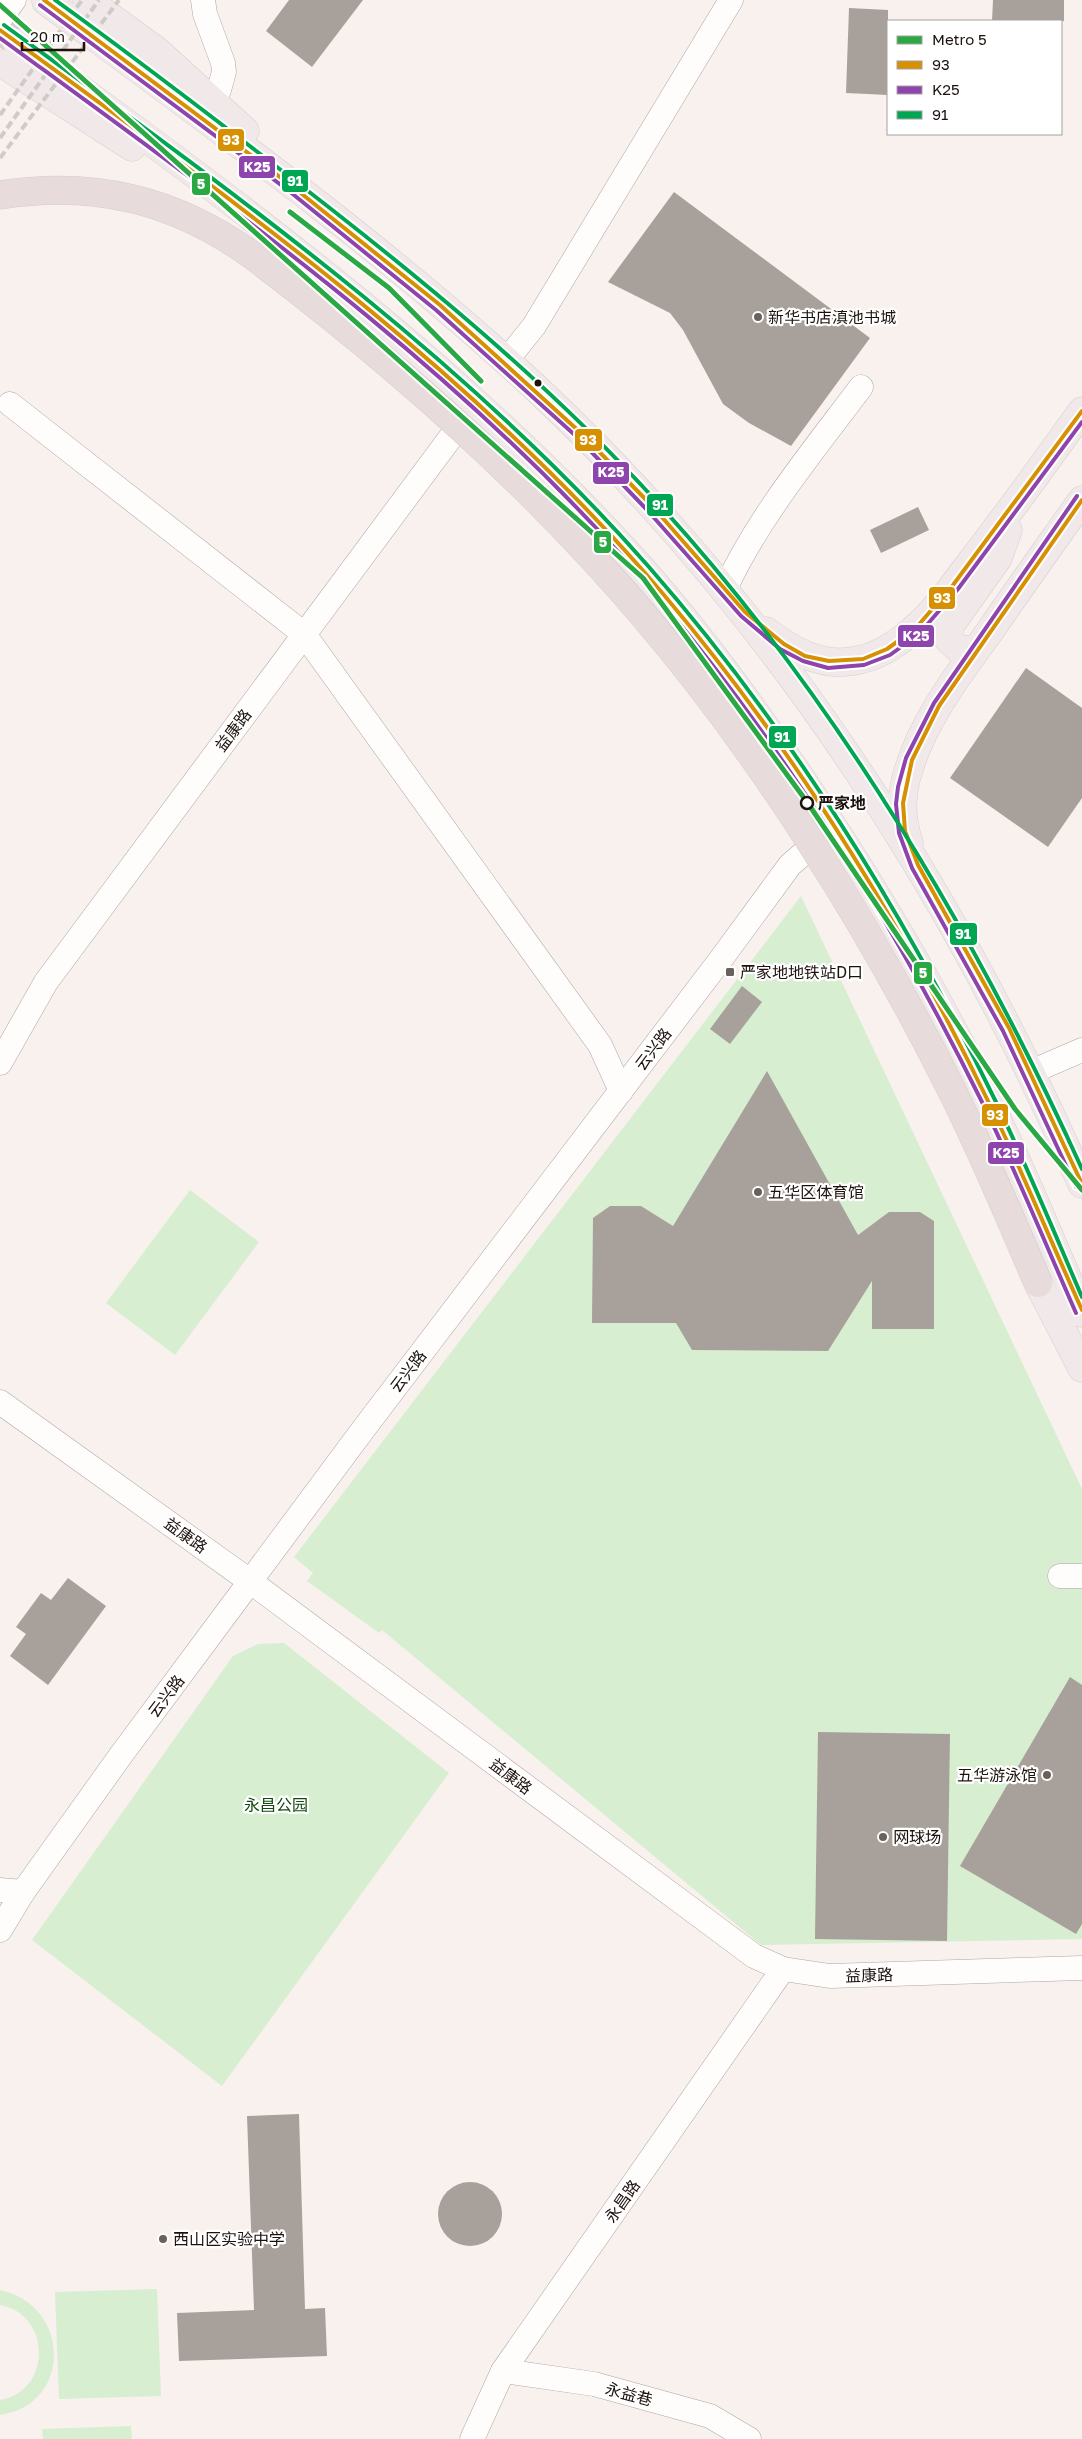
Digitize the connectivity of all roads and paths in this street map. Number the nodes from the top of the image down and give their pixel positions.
1 (14, 0) edge
2 (87, 0) edge
3 (203, 0) edge
4 (731, 0) edge
5 (46, 2) dead end
6 (0, 19) edge
7 (10, 53) tunnel mouth
8 (219, 90) dead end
9 (0, 196) edge
10 (336, 219) junction
11 (506, 361) junction
12 (861, 387) dead end
13 (477, 403) junction
14 (10, 404) dead end
15 (1082, 411) edge
16 (1020, 499) junction
17 (1082, 500) edge
18 (725, 589) junction
19 (304, 634) junction
20 (978, 647) junction
21 (834, 828) junction
22 (922, 874) junction
23 (1082, 1050) edge
24 (0, 1063) edge
25 (1031, 1072) junction
26 (621, 1091) junction
27 (1082, 1184) edge
28 (1038, 1283) junction
29 (1082, 1312) edge
30 (1082, 1360) edge
31 (1082, 1368) edge
32 (0, 1402) edge
33 (252, 1582) junction
34 (11, 1891) edge
35 (0, 1930) edge
36 (1082, 1968) edge
37 (783, 1969) junction
38 (503, 2371) junction
39 (472, 2439) edge
40 (749, 2439) edge

1 - 6 street
2 - 10 main road
3 - 8 street
4 - 11 street
5 - 10 main road
7 - 13 main road
9 - 28 highway, bridge
10 - 11 main road
11 - 18 main road
12 - 18 street
13 - 19 street, 益康路
13 - 21 main road
14 - 19 street
15 - 16 main road
16 - 18 main road
16 - 20 main road
17 - 20 main road
18 - 22 main road
19 - 24 street, 益康路
19 - 26 street
20 - 22 main road
21 - 26 street, 云兴路
21 - 29 main road
22 - 25 main road
23 - 25 street
25 - 27 main road
26 - 33 street, 云兴路
28 - 30 main road
28 - 31 main road
32 - 33 street, 益康路
33 - 34 street, 云兴路
33 - 37 street, 益康路
34 - 35 street, 云兴路
36 - 37 street, 益康路
37 - 38 street, 永昌路
38 - 39 street, 永昌路
38 - 40 street, 永益巷

